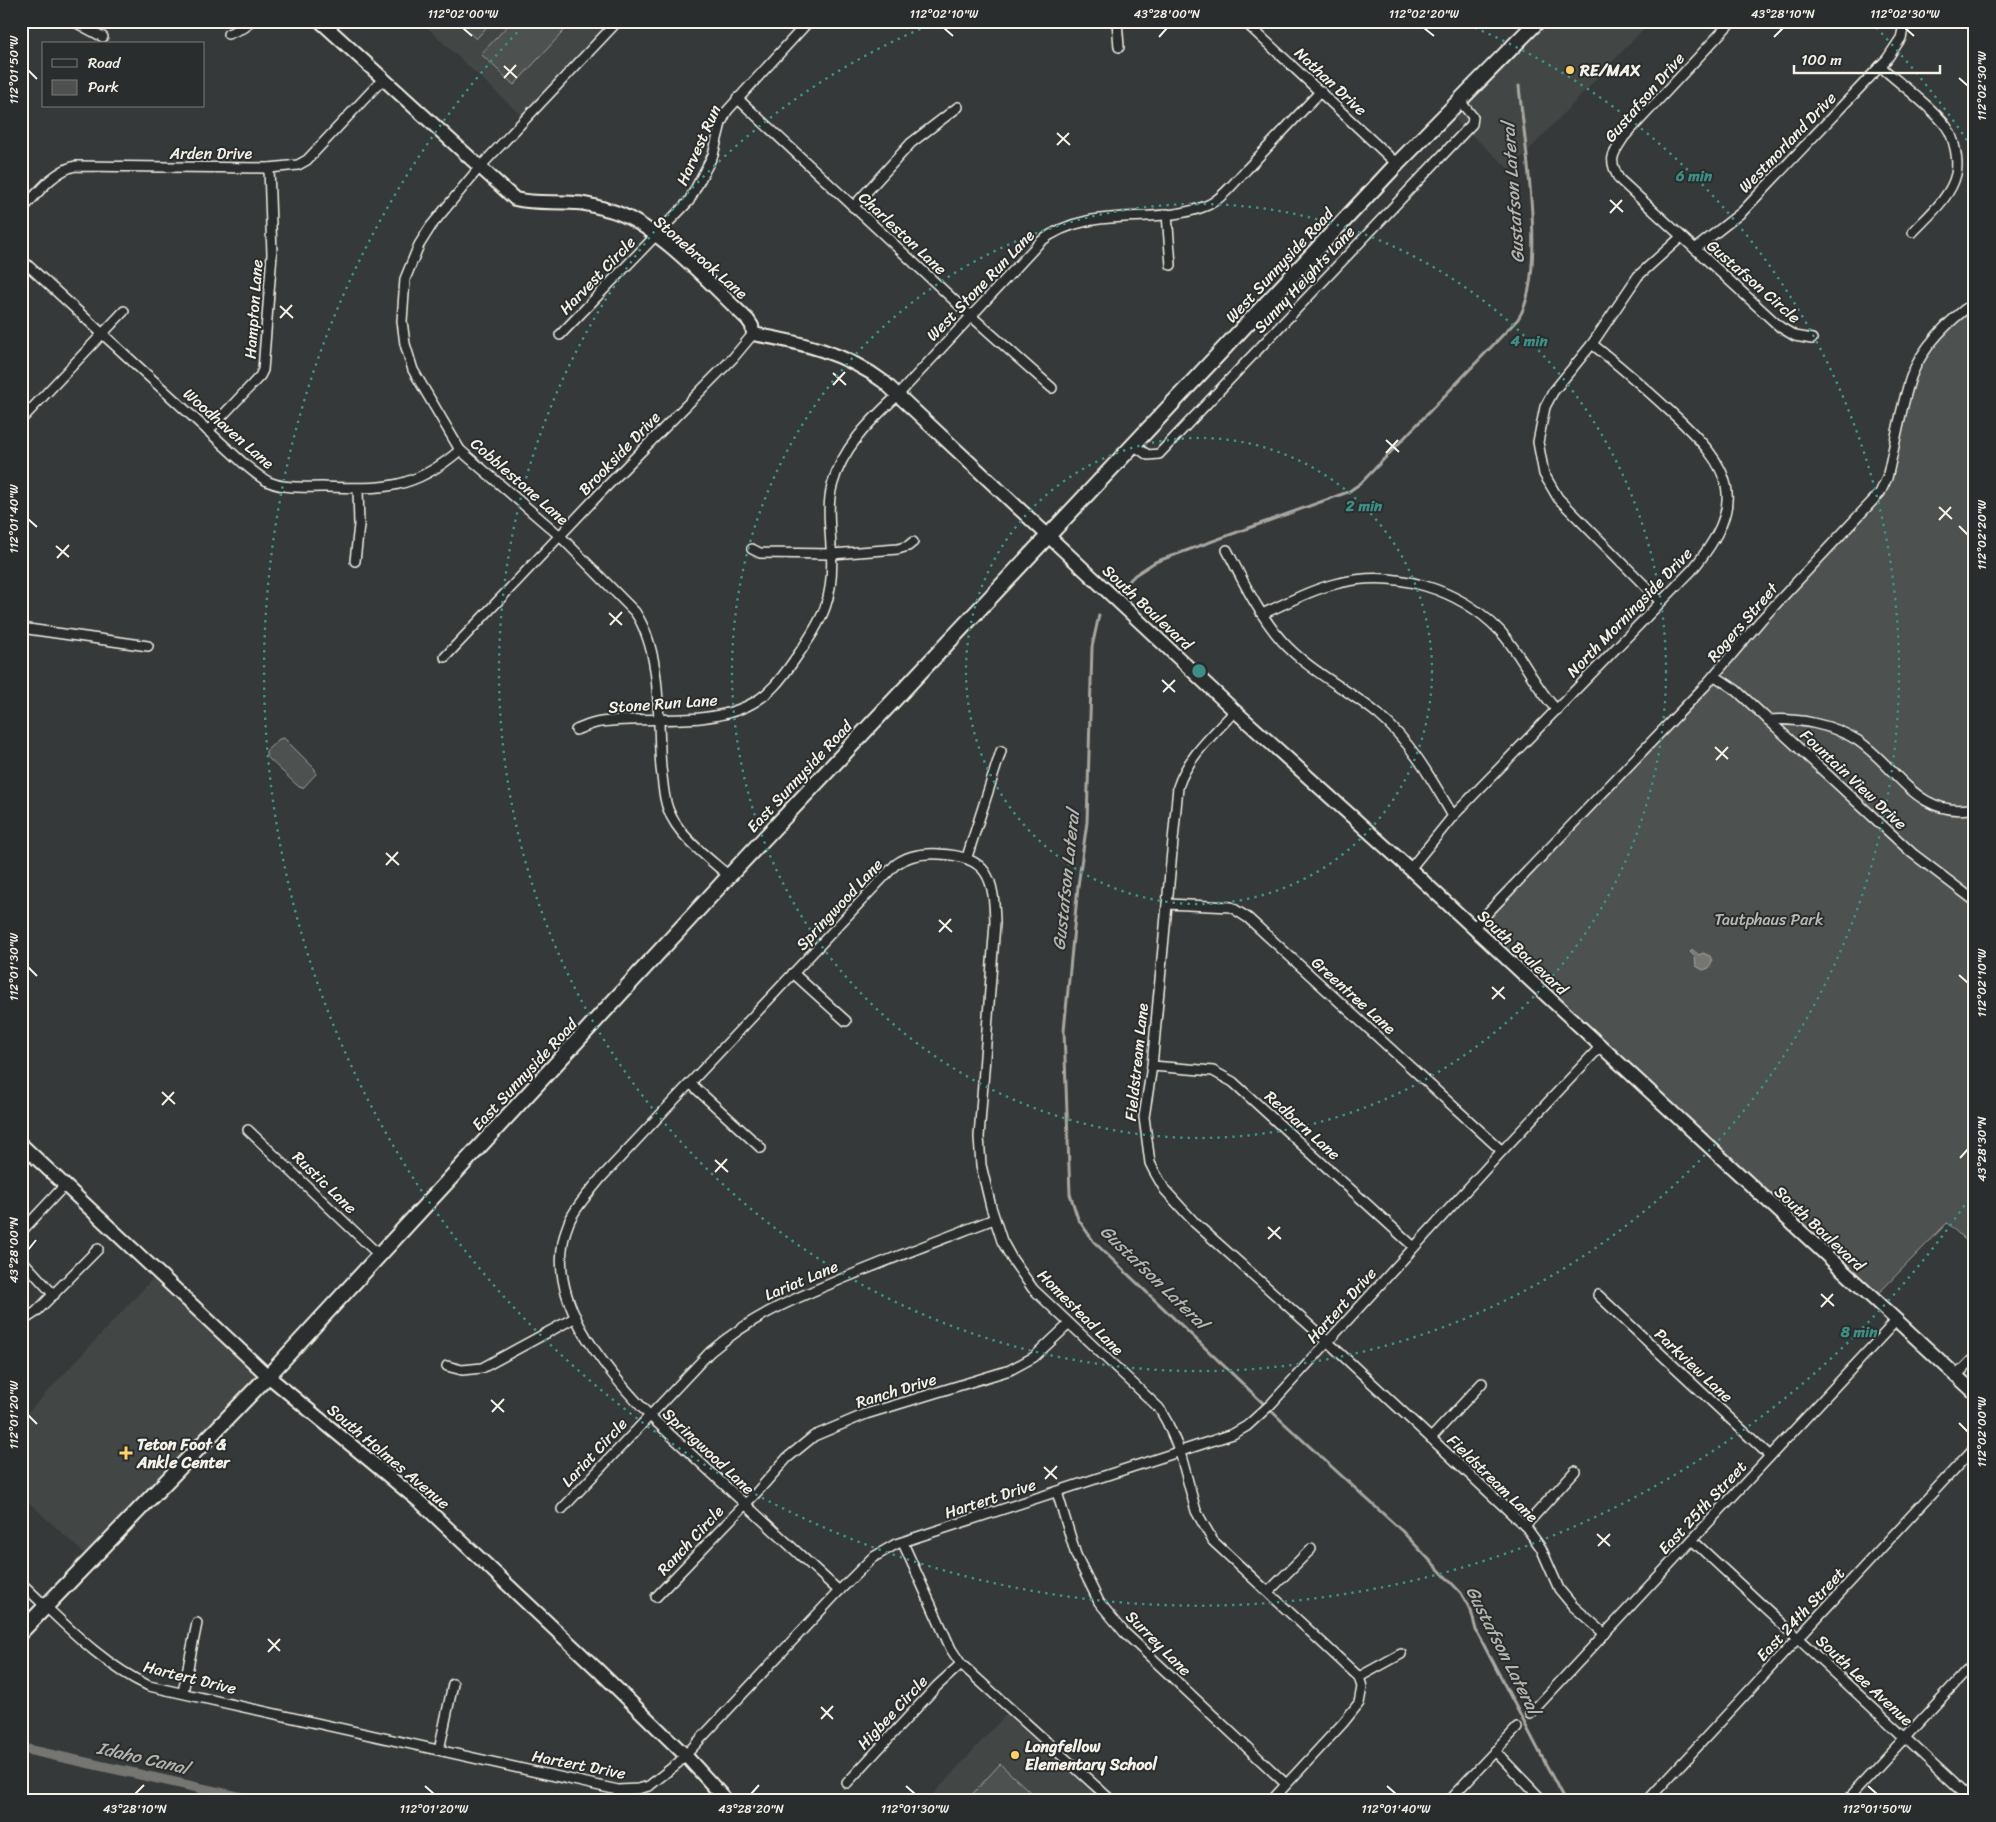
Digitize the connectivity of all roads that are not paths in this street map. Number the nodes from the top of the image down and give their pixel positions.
1 (73, 21) edge
2 (250, 21) edge
3 (320, 21) edge
4 (618, 21) edge
5 (809, 21) edge
6 (1117, 21) edge
7 (1244, 21) edge
8 (1538, 21) edge
9 (1732, 21) edge
10 (1905, 21) edge
11 (228, 34) dead end
12 (103, 37) dead end
13 (1119, 47) dead end
14 (1880, 66) junction
15 (383, 79) junction
16 (1321, 91) junction
17 (737, 98) junction
18 (1459, 100) junction
19 (958, 107) dead end
20 (1397, 164) junction
21 (269, 168) junction
22 (479, 168) junction
23 (853, 207) junction
24 (21, 211) edge
25 (1167, 214) junction
26 (1913, 232) dead end
27 (655, 236) junction
28 (1681, 237) junction
29 (1695, 249) junction
30 (21, 260) edge
31 (1170, 265) dead end
32 (1975, 302) edge
33 (124, 311) dead end
34 (971, 316) junction
35 (753, 334) junction
36 (103, 335) junction
37 (560, 335) dead end
38 (1812, 338) dead end
39 (1592, 344) junction
40 (1052, 388) dead end
41 (898, 395) junction
42 (876, 416) joint
43 (21, 420) edge
44 (208, 432) junction
45 (1133, 445) junction
46 (460, 450) junction
47 (358, 489) junction
48 (560, 536) junction
49 (1049, 536) junction
50 (913, 542) dead end
51 (752, 549) dead end
52 (1227, 550) dead end
53 (832, 554) junction
54 (355, 561) dead end
55 (1660, 601) junction
56 (1262, 614) junction
57 (21, 628) edge
58 (148, 646) dead end
59 (445, 657) dead end
60 (1715, 676) junction
61 (1235, 710) junction
62 (1557, 710) junction
63 (658, 719) junction
64 (1768, 720) junction
65 (576, 730) dead end
66 (1001, 751) dead end
67 (1975, 808) edge
68 (1453, 816) junction
69 (971, 859) junction
70 (1410, 869) junction
71 (729, 876) junction
72 (1975, 901) edge
73 (1167, 904) junction
74 (1473, 928) junction
75 (793, 973) junction
76 (846, 1021) dead end
77 (1601, 1046) junction
78 (1152, 1066) junction
79 (690, 1084) junction
80 (248, 1130) dead end
81 (21, 1144) edge
82 (761, 1148) dead end
83 (1502, 1151) junction
84 (65, 1185) junction
85 (994, 1219) junction
86 (21, 1232) edge
87 (1414, 1247) junction
88 (98, 1249) dead end
89 (380, 1256) junction
90 (21, 1259) edge
91 (54, 1295) junction
92 (1598, 1295) dead end
93 (576, 1317) junction
94 (1896, 1321) junction
95 (21, 1322) edge
96 (1069, 1324) junction
97 (1328, 1342) junction
98 (1975, 1357) edge
99 (447, 1366) dead end
100 (268, 1376) junction
101 (1956, 1376) junction
102 (1482, 1383) dead end
103 (1975, 1394) edge
104 (648, 1415) junction
105 (1431, 1438) junction
106 (1975, 1447) edge
107 (1180, 1452) junction
108 (1770, 1456) junction
109 (1575, 1471) dead end
110 (1057, 1492) junction
111 (744, 1504) junction
112 (562, 1509) dead end
113 (1525, 1526) junction
114 (1692, 1540) junction
115 (903, 1543) junction
116 (1311, 1549) dead end
117 (21, 1583) edge
118 (1269, 1591) junction
119 (839, 1592) junction
120 (656, 1597) dead end
121 (46, 1605) junction
122 (197, 1623) dead end
123 (21, 1632) edge
124 (1605, 1634) junction
125 (1798, 1637) junction
126 (1401, 1654) dead end
127 (1975, 1662) edge
128 (961, 1664) junction
129 (1359, 1677) junction
130 (454, 1684) dead end
131 (183, 1692) junction
132 (1530, 1714) dead end
133 (1517, 1728) dead end
134 (1905, 1738) junction
135 (439, 1750) junction
136 (1495, 1751) junction
137 (686, 1756) junction
138 (847, 1783) dead end
139 (1286, 1784) junction
140 (727, 1801) edge
141 (1112, 1801) edge
142 (1271, 1801) edge
143 (1448, 1801) edge
144 (1543, 1801) edge
145 (1647, 1801) edge
146 (1846, 1801) edge
147 (1973, 1801) edge

1 - 12 street
2 - 11 street
3 - 15 street, Stonebrook Lane
4 - 22 street, Cobblestone Lane
5 - 17 street, Harvest Run
6 - 13 street
7 - 16 street, Nathan Drive
8 - 18 main road, West Sunnyside Road
9 - 28 street, Gustafson Drive
10 - 14 street, Westmorland Drive
14 - 26 street
14 - 29 street, Westmorland Drive
15 - 21 street, Arden Drive
15 - 22 street, Stonebrook Lane
16 - 20 street, Nathan Drive
16 - 25 street, West Stone Run Lane
17 - 23 street, Charleston Lane
17 - 27 street, Harvest Run
18 - 20 main road, West Sunnyside Road
18 - 45 street, Sunny Heights Lane
19 - 23 street
20 - 45 main road, West Sunnyside Road
21 - 24 street, Arden Drive
21 - 44 street, Hampton Lane
22 - 27 street, Stonebrook Lane
22 - 46 street, Cobblestone Lane
23 - 34 street, Charleston Lane
25 - 31 street
25 - 34 street, West Stone Run Lane
27 - 35 street, Stonebrook Lane
27 - 37 street, Harvest Circle
28 - 29 street, Gustafson Circle
28 - 39 street
29 - 38 street, Gustafson Circle
30 - 36 street, Woodhaven Lane
32 - 60 street, Rogers Street
33 - 36 street
34 - 40 street, Charleston Lane
34 - 41 street, West Stone Run Lane
35 - 41 street
35 - 48 street, Brookside Drive
36 - 43 street
36 - 44 street, Woodhaven Lane
39 - 55 street
39 - 55 street, North Morningside Drive
41 - 42 street, West Stone Run Lane
41 - 49 street
42 - 53 street, Stone Run Lane
44 - 47 street, Woodhaven Lane
45 - 49 main road, West Sunnyside Road
46 - 47 street, Woodhaven Lane
46 - 48 street, Cobblestone Lane
47 - 54 street
48 - 59 street, Brookside Drive
48 - 63 street, Cobblestone Lane
49 - 61 street, South Boulevard
49 - 71 main road, East Sunnyside Road
50 - 53 street
51 - 53 street
52 - 56 street
53 - 63 street, Stone Run Lane
55 - 62 street, North Morningside Drive
56 - 62 street
56 - 68 street
57 - 58 street
60 - 64 street, Fountain View Drive
60 - 74 street, Rogers Street
61 - 70 street, South Boulevard
61 - 73 street, Fieldstream Lane
62 - 68 street, North Morningside Drive
63 - 65 street, Stone Run Lane
63 - 71 street, Cobblestone Lane
64 - 67 street
64 - 72 street, Fountain View Drive
66 - 69 street
68 - 70 street, North Morningside Drive
69 - 75 street, Springwood Lane
69 - 85 street, Homestead Lane
70 - 74 street, South Boulevard
71 - 89 main road, East Sunnyside Road
73 - 78 street, Fieldstream Lane
73 - 83 street, Greentree Lane
74 - 77 street, South Boulevard
75 - 76 street, Springwood Lane
75 - 79 street, Springwood Lane
77 - 83 street, Hartert Drive
77 - 94 street, South Boulevard
78 - 87 street, Redbarn Lane
78 - 97 street, Fieldstream Lane
79 - 82 street
79 - 93 street, Springwood Lane
80 - 89 street, Rustic Lane
81 - 84 street, South Holmes Avenue
83 - 87 street, Hartert Drive
84 - 86 street
84 - 100 street, South Holmes Avenue
85 - 96 street, Homestead Lane
85 - 104 street, Lariat Lane
87 - 97 street, Hartert Drive
88 - 91 street
89 - 100 main road, East Sunnyside Road
90 - 91 street
91 - 95 street
92 - 108 street, Parkview Lane
93 - 99 street
93 - 104 street, Springwood Lane
94 - 101 street, South Boulevard
94 - 108 street, East 25th Street
96 - 107 street, Homestead Lane
96 - 111 street, Ranch Drive
97 - 105 street, Fieldstream Lane
97 - 107 street, Hartert Drive
98 - 101 street
100 - 121 main road, East Sunnyside Road
100 - 137 street, South Holmes Avenue
101 - 103 street, South Boulevard
102 - 105 street, Fieldstream Lane
104 - 111 street, Springwood Lane
104 - 112 street, Lariat Circle
105 - 113 street, Fieldstream Lane
106 - 125 street, East 24th Street
107 - 110 street, Hartert Drive
107 - 118 street, Homestead Lane
108 - 114 street, East 25th Street
109 - 113 street
110 - 115 street, Hartert Drive
110 - 139 street, Surrey Lane
111 - 119 street, Springwood Lane
111 - 120 street, Ranch Circle
113 - 124 street, Fieldstream Lane
114 - 124 street, East 25th Street
114 - 125 street, South Lee Avenue
115 - 119 street, Hartert Drive
115 - 128 street
116 - 118 street
117 - 121 street, Hartert Drive
118 - 129 street, Homestead Lane
119 - 137 street, Hartert Drive
121 - 123 main road, East Sunnyside Road
121 - 131 street, Hartert Drive
122 - 131 street
124 - 132 street, East 25th Street
125 - 134 street, South Lee Avenue
125 - 145 street, East 24th Street
126 - 129 street
127 - 134 street
128 - 138 street, Higbee Circle
128 - 141 street
129 - 139 street
130 - 135 street
131 - 135 street, Hartert Drive
133 - 136 street
134 - 146 street
134 - 147 street, South Lee Avenue
135 - 137 street, Hartert Drive
136 - 143 street
136 - 144 street
137 - 140 street, South Holmes Avenue
139 - 142 street

